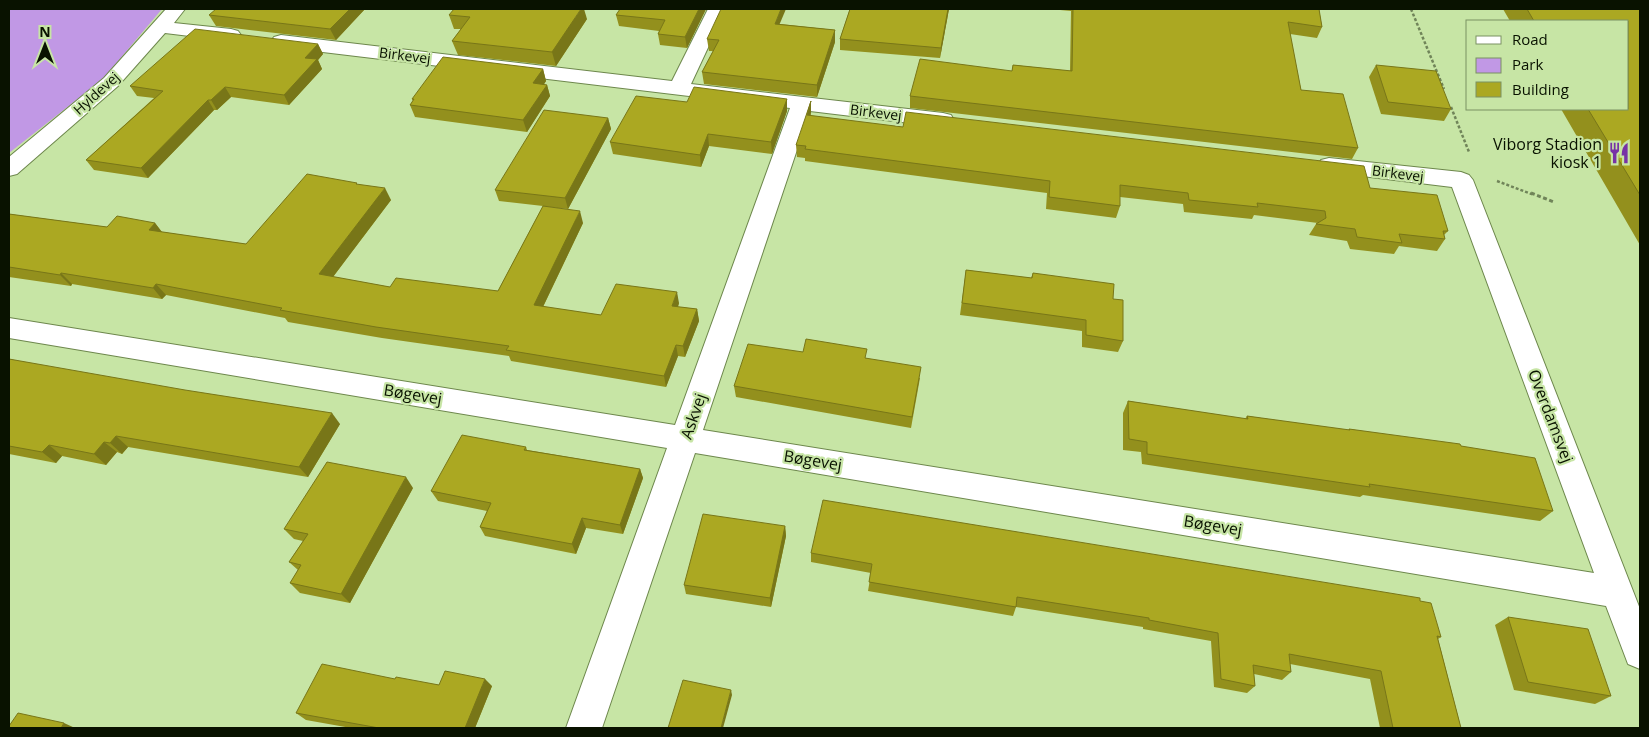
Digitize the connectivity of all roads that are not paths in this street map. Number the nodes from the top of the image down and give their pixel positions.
1 (176, 9) edge
2 (717, 9) edge
3 (160, 27) junction
4 (679, 88) junction
5 (802, 104) junction
6 (959, 122) edge
7 (1314, 163) edge
8 (9, 169) edge
9 (1469, 177) joint
10 (9, 328) edge
11 (685, 439) junction
12 (1617, 592) junction
13 (1640, 652) edge
14 (584, 728) edge

1 - 3 street, Hyldevej
2 - 4 street
3 - 4 street, Birkevej
3 - 8 street, Hyldevej
4 - 5 street, Birkevej
5 - 6 street, Birkevej
5 - 11 street, Askvej
7 - 9 street, Birkevej
9 - 12 street, Overdamsvej
10 - 11 street, Bøgevej
11 - 12 street, Bøgevej
11 - 14 street, Askvej
12 - 13 street, Overdamsvej

